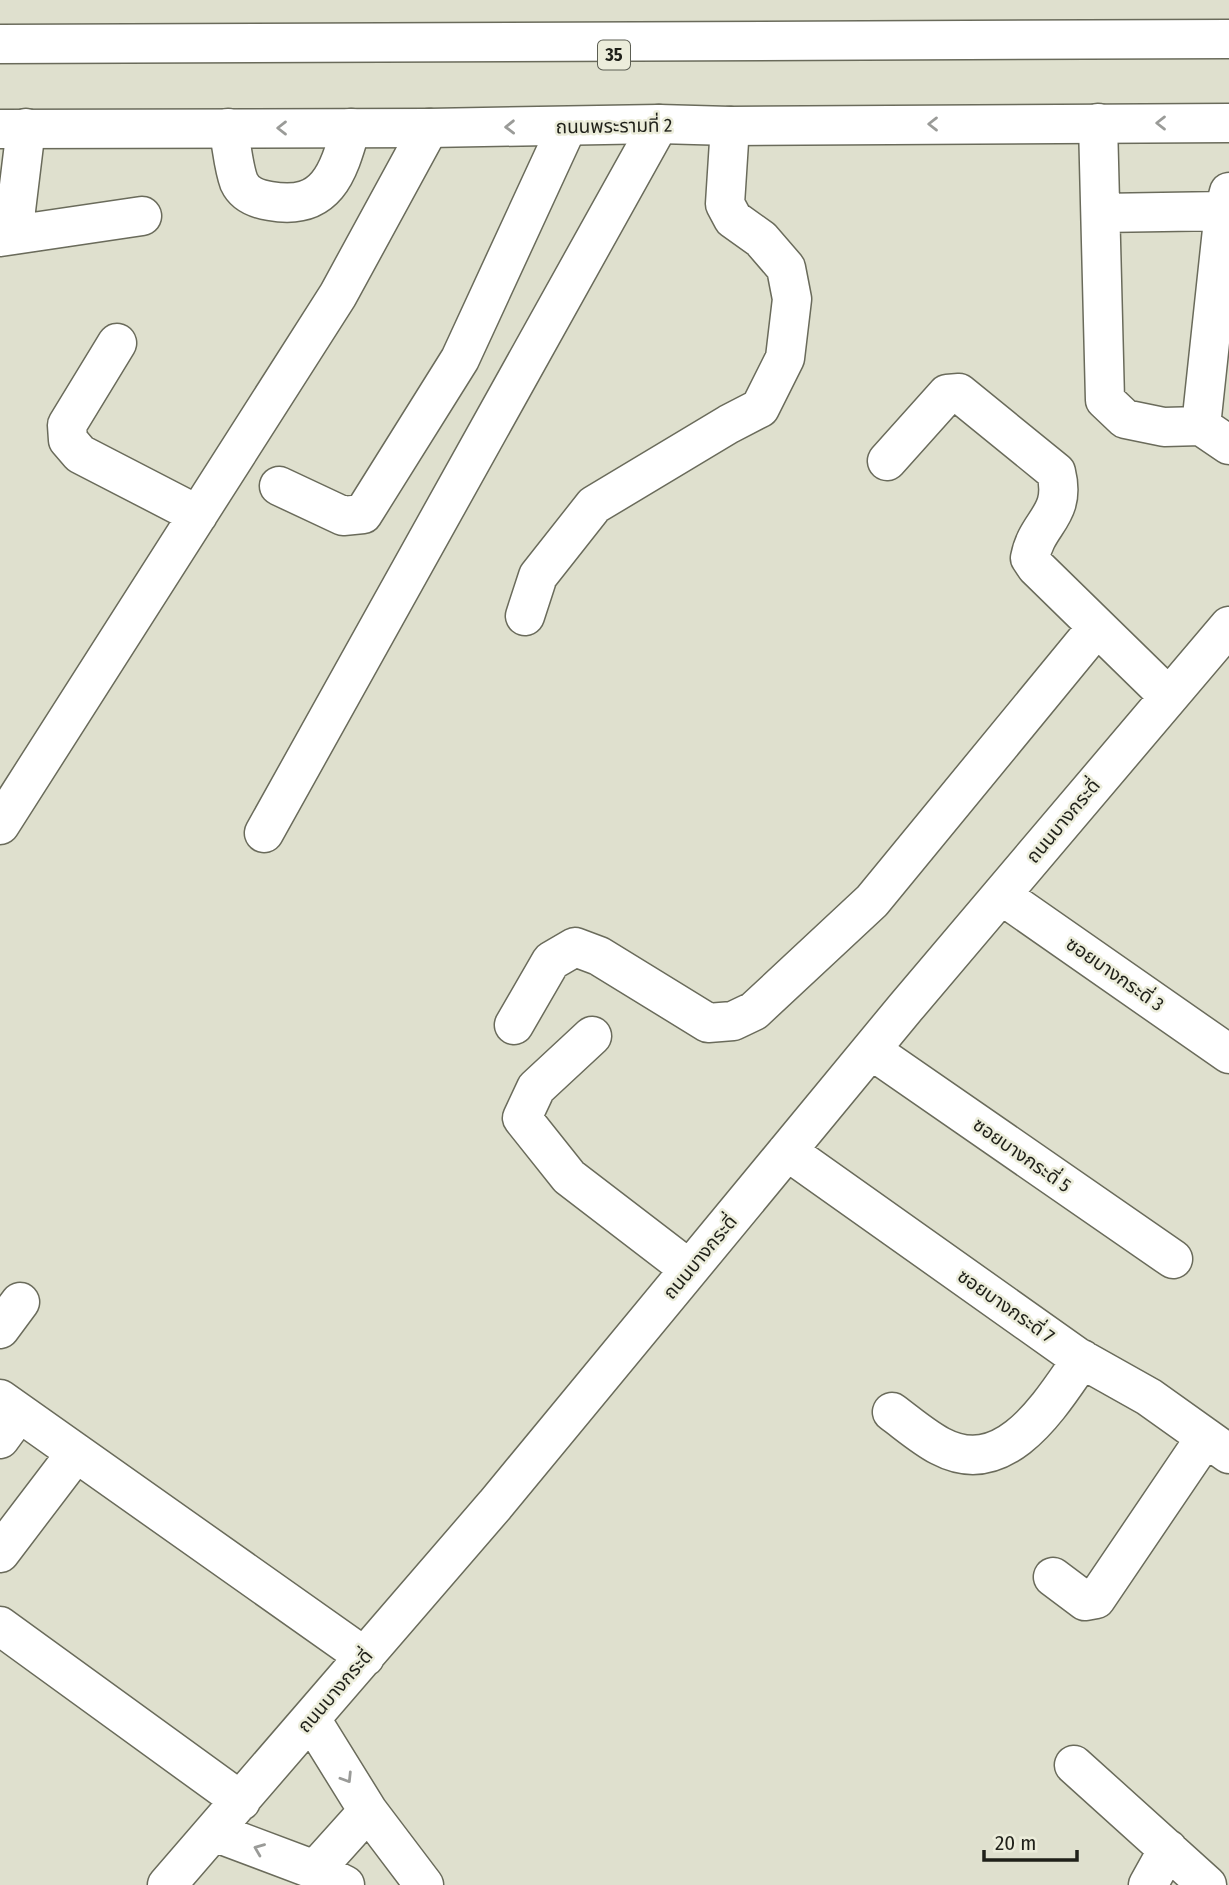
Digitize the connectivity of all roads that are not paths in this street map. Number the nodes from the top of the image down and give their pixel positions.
1 (1229, 38) edge
2 (0, 44) edge
3 (0, 55) edge
4 (1229, 55) edge
5 (1098, 123) junction
6 (1229, 123) edge
7 (659, 124) junction
8 (730, 126) junction
9 (566, 127) junction
10 (228, 128) junction
11 (351, 128) junction
12 (429, 128) junction
13 (13, 129) edge
14 (1226, 201) edge
15 (1101, 213) junction
16 (142, 216) dead end
17 (7, 236) edge
18 (117, 343) dead end
19 (1215, 436) edge
20 (887, 461) dead end
21 (279, 486) dead end
22 (198, 515) junction
23 (525, 616) dead end
24 (1229, 626) edge
25 (1097, 627) junction
26 (1169, 696) junction
27 (0, 825) edge
28 (264, 833) dead end
29 (1001, 895) junction
30 (514, 1025) dead end
31 (592, 1036) dead end
32 (871, 1050) junction
33 (1229, 1053) edge
34 (787, 1151) junction
35 (1173, 1259) dead end
36 (689, 1269) junction
37 (1082, 1359) junction
38 (891, 1412) dead end
39 (6, 1417) edge
40 (1217, 1446) edge
41 (76, 1453) junction
42 (0, 1553) edge
43 (1053, 1577) dead end
44 (0, 1626) edge
45 (365, 1657) junction
46 (312, 1719) junction
47 (1073, 1765) dead end
48 (241, 1801) junction
49 (369, 1811) junction
50 (214, 1832) junction
51 (1168, 1849) junction
52 (330, 1878) edge
53 (167, 1885) edge
54 (425, 1885) edge
55 (1148, 1885) edge
56 (1207, 1885) edge

1 - 2 main road
3 - 4 main road, 35
6 -> 5 main road, ถนนพระรามที่ 2
5 -> 8 main road, ถนนพระรามที่ 2
5 - 15 main road
7 - 8 main road, ถนนพระรามที่ 2
7 - 9 main road, ถนนพระรามที่ 2
7 - 28 main road
8 - 23 main road
9 -> 12 main road, ถนนพระรามที่ 2
9 - 21 main road
11 -> 10 main road, ถนนพระรามที่ 2
10 - 11 main road
10 - 13 main road, ถนนพระรามที่ 2
11 - 12 main road, ถนนพระรามที่ 2
12 - 22 main road
13 - 17 main road
14 - 15 main road
14 - 19 main road
15 - 19 main road
16 - 17 main road
18 - 22 main road
20 - 25 main road
22 - 27 main road
24 - 26 main road, ถนนบางกระดี่
25 - 26 main road
25 - 30 main road
26 - 29 main road, ถนนบางกระดี่
29 - 32 main road, ถนนบางกระดี่
29 - 33 main road, ซอยบางกระดี่ 3
31 - 36 main road
32 - 34 main road, ถนนบางกระดี่
32 - 35 main road, ซอยบางกระดี่ 5
34 - 36 main road, ถนนบางกระดี่
34 - 37 main road, ซอยบางกระดี่ 7
36 - 45 main road, ถนนบางกระดี่
37 - 38 main road
37 - 40 main road, ซอยบางกระดี่ 7
39 - 41 main road
40 - 43 main road
41 - 42 main road
41 - 45 main road
44 - 48 main road
45 - 46 main road, ถนนบางกระดี่
46 - 48 main road, ถนนบางกระดี่
46 -> 49 main road
47 - 51 main road
48 - 50 main road, ถนนบางกระดี่
49 - 52 main road
49 - 54 main road
52 -> 50 main road
50 - 53 main road, ถนนบางกระดี่
51 - 55 main road
51 - 56 main road

